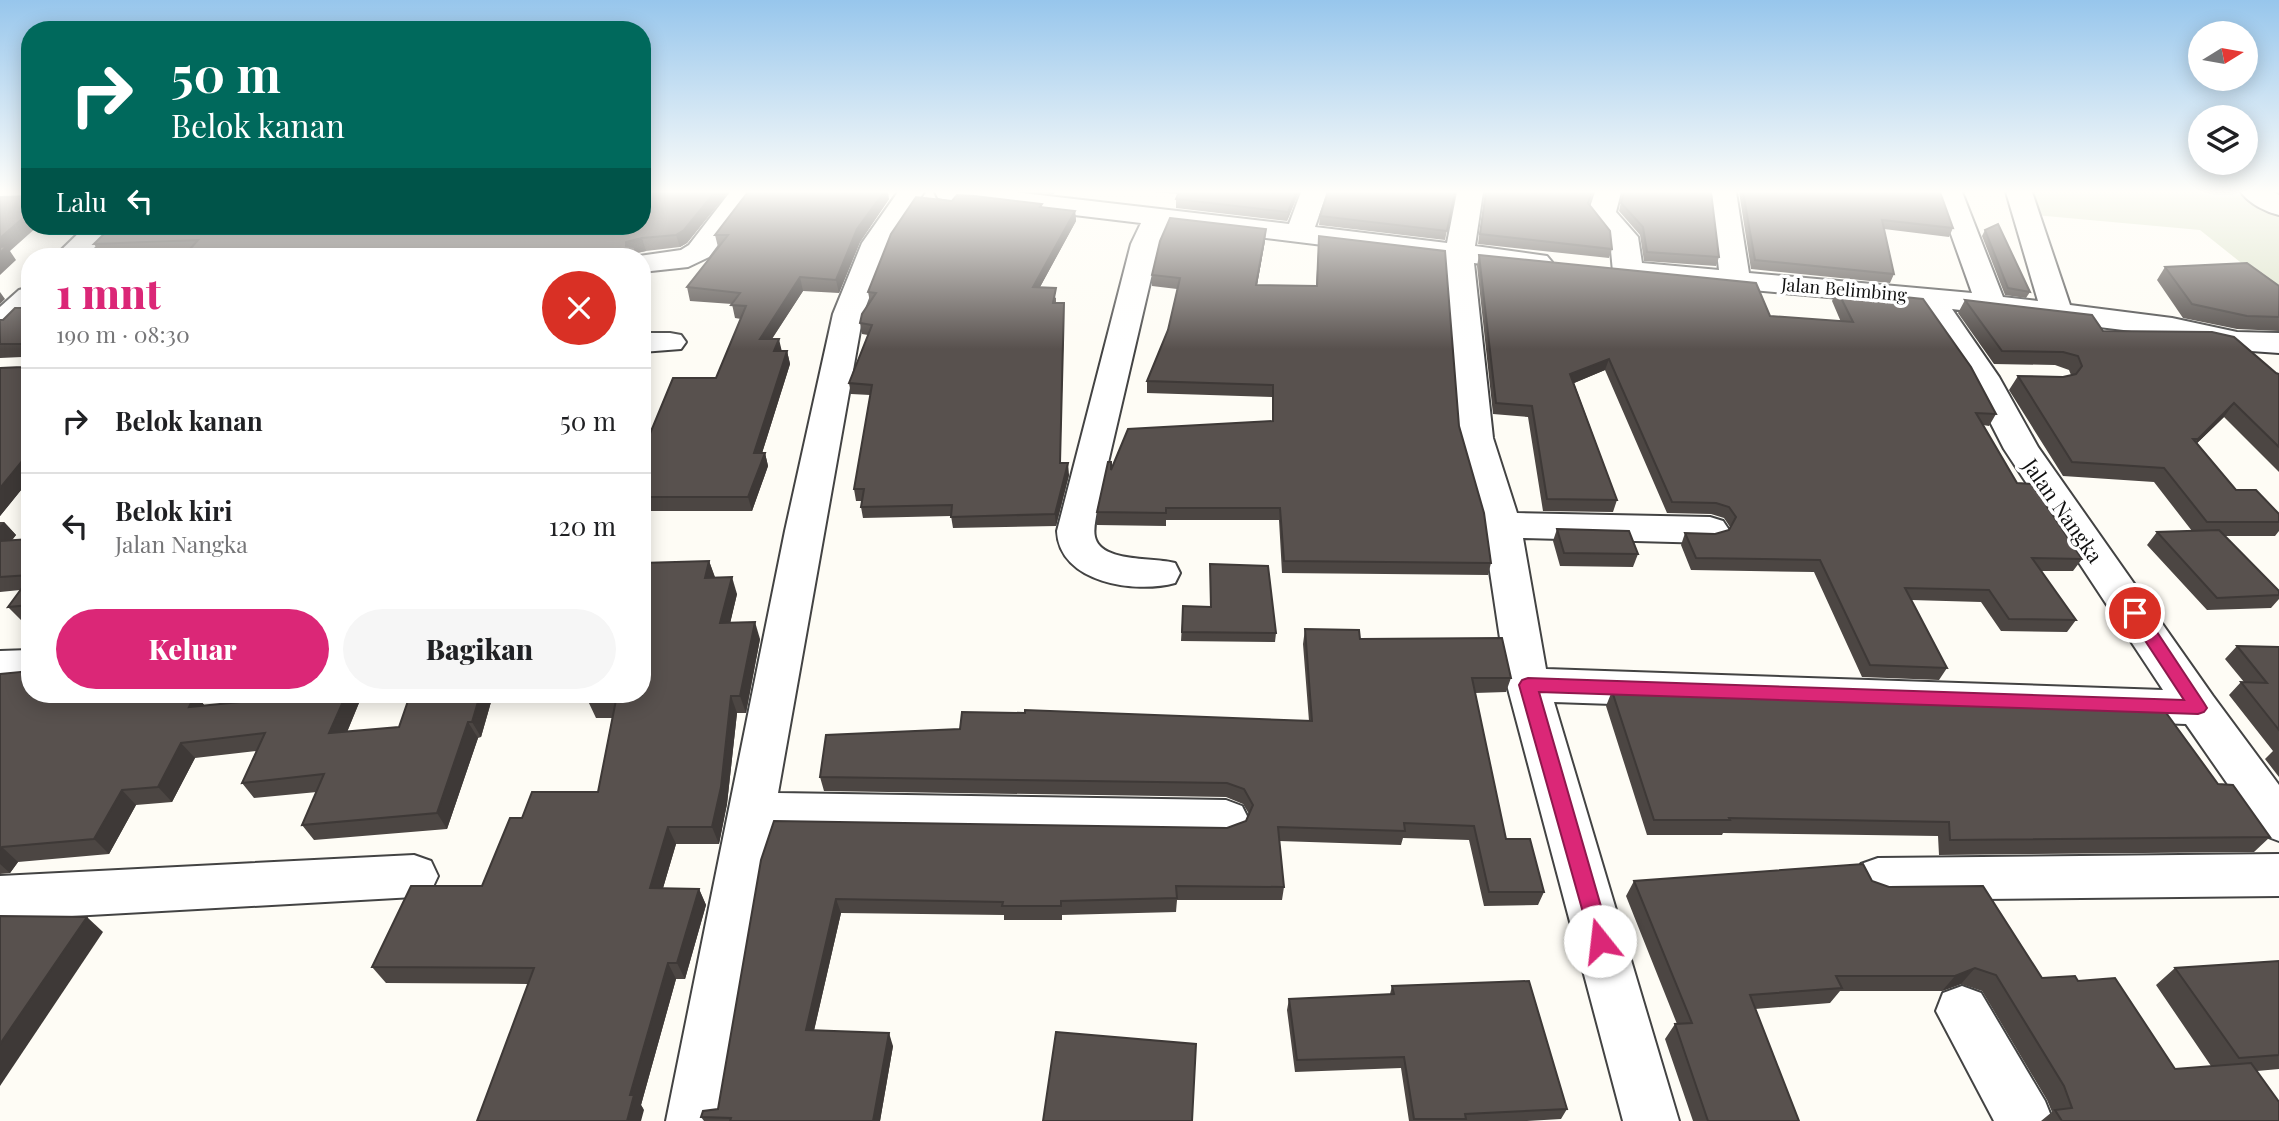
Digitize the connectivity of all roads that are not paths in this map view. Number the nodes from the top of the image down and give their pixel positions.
1 (704, 244) edge
2 (875, 244) edge
3 (1145, 244) edge
4 (1382, 244) edge
5 (1461, 244) edge
6 (1622, 244) edge
7 (1730, 244) edge
8 (1969, 244) edge
9 (2035, 244) edge
10 (1459, 254) junction
11 (651, 262) edge
12 (1567, 265) edge
13 (1735, 279) junction
14 (1928, 298) junction
15 (21, 304) edge
16 (1991, 304) junction
17 (2057, 313) junction
18 (0, 324) edge
19 (2274, 356) edge
20 (1502, 525) junction
21 (1710, 530) dead end
22 (1161, 573) dead end
23 (21, 666) edge
24 (0, 667) edge
25 (1528, 685) junction
26 (2198, 708) junction
27 (752, 811) junction
28 (1226, 820) dead end
29 (2279, 821) edge
30 (2279, 875) edge
31 (414, 876) dead end
32 (1878, 879) dead end
33 (0, 898) edge
34 (1962, 1011) dead end
35 (694, 1121) edge
36 (1651, 1121) edge
37 (2025, 1121) edge

1 - 11 street
2 - 27 street
3 - 22 street
4 - 10 street
5 - 10 street
6 - 13 street, Jalan Belimbing
7 - 13 street
8 - 16 street
9 - 17 street
10 - 12 street
10 - 20 street
13 - 14 street, Jalan Belimbing
14 - 16 street, Jalan Belimbing
14 - 26 street, Jalan Nangka
15 - 18 street
16 - 17 street, Jalan Belimbing
17 - 19 street, Jalan Belimbing
20 - 21 street
20 - 25 street
23 - 24 street
25 - 26 street
25 - 36 street
26 - 29 street, Jalan Nangka
27 - 28 street
27 - 35 street
30 - 32 street
31 - 33 street
34 - 37 street

